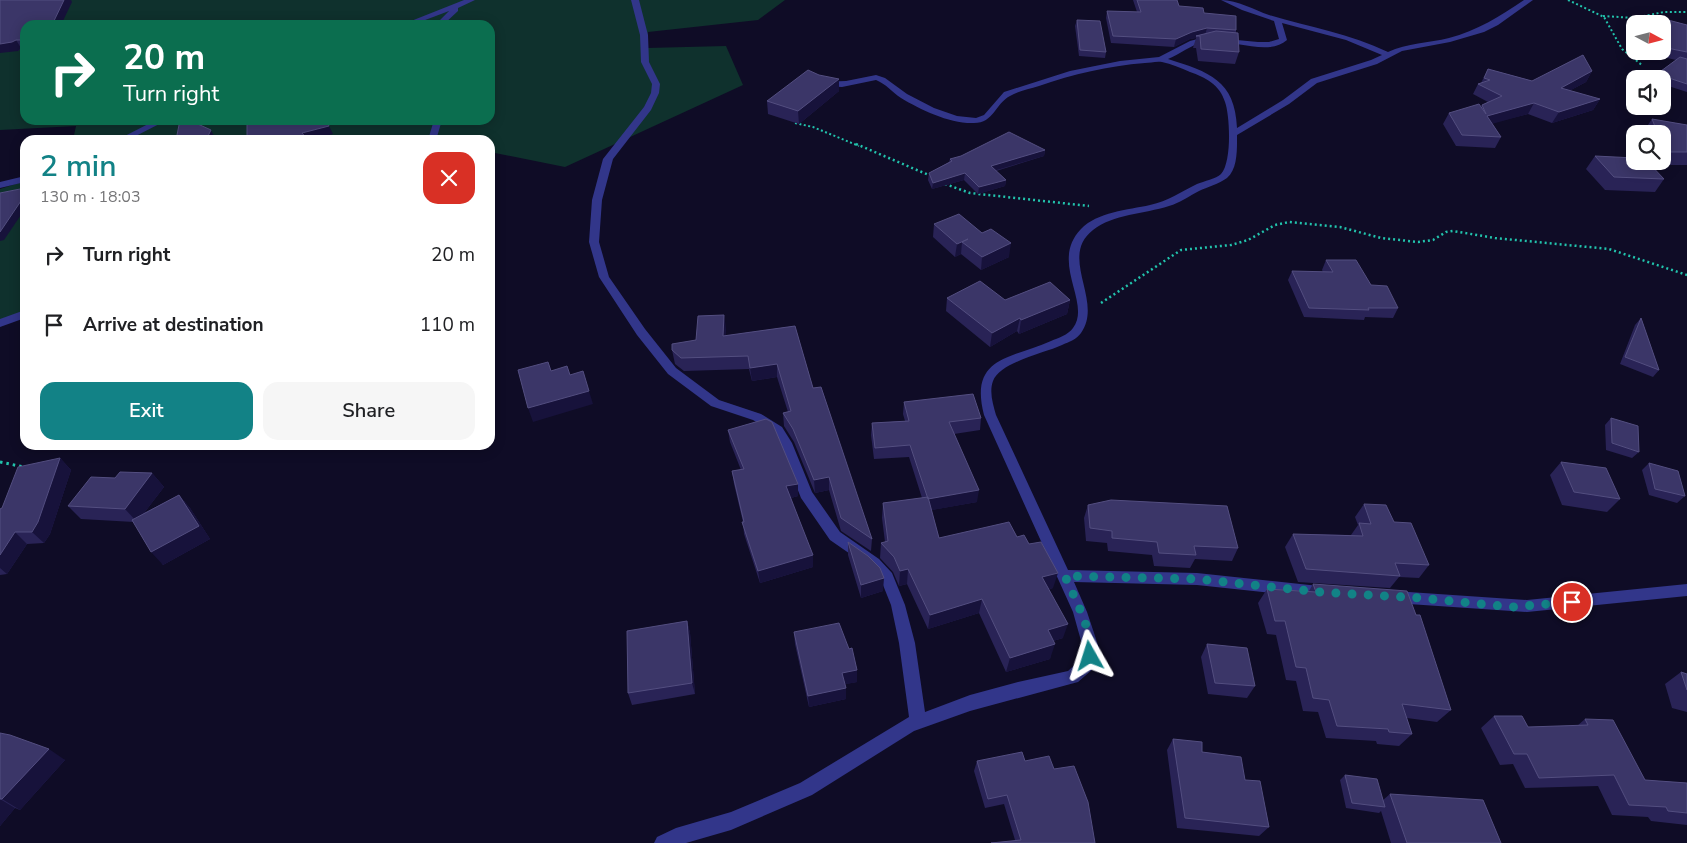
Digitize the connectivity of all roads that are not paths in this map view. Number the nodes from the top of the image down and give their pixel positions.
1 (471, 0) edge
2 (635, 0) edge
3 (1225, 0) edge
4 (1529, 0) edge
5 (460, 4) junction
6 (1277, 19) junction
7 (418, 20) edge
8 (443, 20) edge
9 (1389, 54) junction
10 (1161, 59) junction
11 (813, 80) edge
12 (153, 125) edge
13 (1233, 134) junction
14 (132, 135) edge
15 (20, 180) edge
16 (0, 185) edge
17 (20, 316) edge
18 (0, 323) edge
19 (1065, 576) junction
20 (1687, 590) edge
21 (1338, 594) edge
22 (1376, 596) edge
23 (918, 721) junction
24 (663, 843) edge

1 - 5 street
2 - 23 street
3 - 6 street
4 - 9 street
5 - 7 street
5 - 8 street
6 - 9 street
6 - 10 street
9 - 13 street
10 - 11 street
10 - 13 street
12 - 14 street
13 - 19 street
15 - 16 street
17 - 18 street
19 - 21 street
19 - 23 street
20 - 22 street
23 - 24 street

